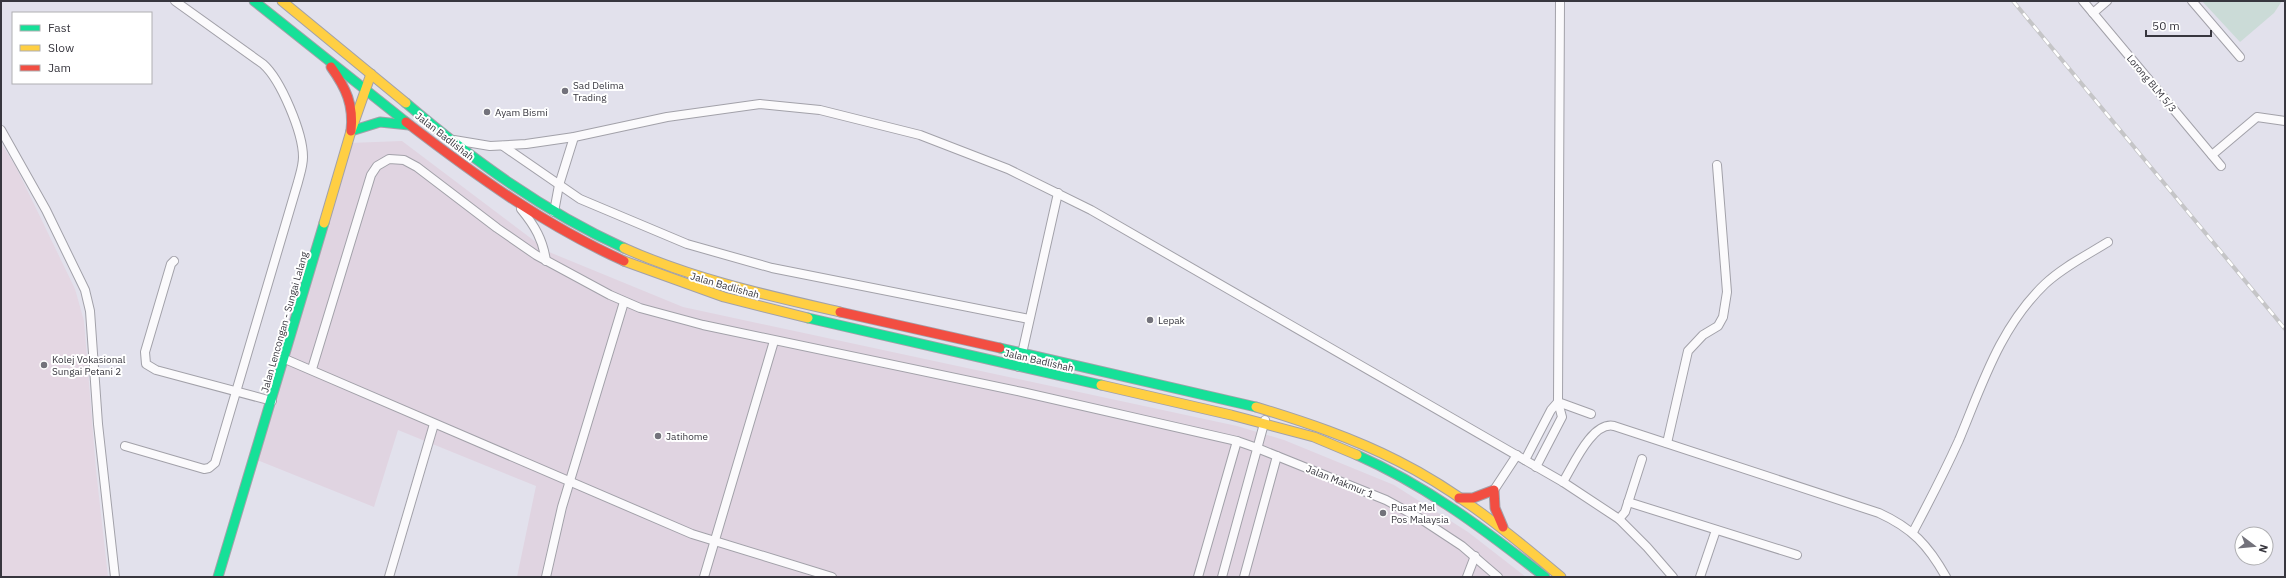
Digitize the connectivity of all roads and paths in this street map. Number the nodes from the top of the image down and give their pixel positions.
1 (175, 1) edge
2 (254, 1) edge
3 (282, 1) edge
4 (1560, 1) edge
5 (2083, 1) edge
6 (2107, 1) edge
7 (2192, 1) edge
8 (2093, 13) junction
9 (318, 51) junction
10 (2240, 57) dead end
11 (370, 74) junction
12 (365, 88) junction
13 (2285, 121) edge
14 (414, 127) junction
15 (1, 130) edge
16 (351, 131) junction
17 (574, 137) junction
18 (451, 139) junction
19 (503, 146) junction
20 (2212, 155) junction
21 (1718, 165) dead end
22 (2221, 166) dead end
23 (559, 184) junction
24 (1058, 193) junction
25 (515, 202) junction
26 (554, 212) junction
27 (2108, 242) dead end
28 (174, 261) dead end
29 (546, 261) junction
30 (624, 302) junction
31 (1029, 319) junction
32 (774, 341) junction
33 (1022, 353) junction
34 (285, 359) junction
35 (1019, 367) junction
36 (312, 370) junction
37 (236, 391) junction
38 (272, 401) junction
39 (1558, 402) junction
40 (1269, 409) junction
41 (1591, 414) dead end
42 (1264, 423) junction
43 (434, 424) junction
44 (1237, 441) junction
45 (1667, 443) junction
46 (125, 446) dead end
47 (1257, 448) junction
48 (1517, 455) junction
49 (1278, 456) junction
50 (1642, 459) dead end
51 (1525, 460) junction
52 (1536, 467) junction
53 (570, 482) junction
54 (1564, 482) junction
55 (1494, 490) junction
56 (1459, 498) junction
57 (1628, 502) junction
58 (1619, 520) junction
59 (1504, 529) junction
60 (1716, 530) junction
61 (1913, 532) junction
62 (714, 542) junction
63 (1797, 555) dead end
64 (1475, 556) junction
65 (115, 577) edge
66 (218, 577) edge
67 (389, 577) edge
68 (546, 577) edge
69 (704, 577) edge
70 (832, 577) edge
71 (1198, 577) edge
72 (1222, 577) edge
73 (1244, 577) edge
74 (1467, 577) edge
75 (1498, 577) edge
76 (1545, 577) edge
77 (1561, 577) edge
78 (1673, 577) edge
79 (1700, 577) edge
80 (1946, 577) edge

1 - 37 street
2 - 9 main road, Jalan Badlishah
3 - 11 main road, Jalan Badlishah
4 - 39 street
5 - 8 street, Lorong BLM 5/3
6 - 8 street
7 - 10 street
8 - 20 street, Lorong BLM 5/3
9 - 12 main road, Jalan Badlishah
9 - 16 main road
11 - 12 main road, Jalan Lencongan - Sungai Lalang
11 - 18 main road, Jalan Badlishah
12 - 14 main road, Jalan Badlishah
12 - 16 main road, Jalan Lencongan - Sungai Lalang
13 - 20 street
14 - 16 main road
14 - 25 main road, Jalan Badlishah
15 - 65 street
16 - 34 main road, Jalan Lencongan - Sungai Lalang
17 - 19 street
17 - 23 street
17 - 24 street
18 - 19 street
18 - 26 main road, Jalan Badlishah
19 - 23 street
20 - 22 street, Lorong BLM 5/3
21 - 45 street
23 - 26 street
23 - 31 street
24 - 31 street
24 - 48 street
25 - 29 street
25 - 35 main road, Jalan Badlishah
26 - 33 main road, Jalan Badlishah
27 - 61 street
28 - 37 street
29 - 30 street, Jalan Makmur 1
29 - 36 street, Jalan Makmur 1
30 - 32 street, Jalan Makmur 1
30 - 53 street
31 - 33 street
32 - 44 street, Jalan Makmur 1
32 - 62 street
33 - 35 street
33 - 40 main road, Jalan Badlishah
34 - 36 street
34 - 38 main road, Jalan Lencongan - Sungai Lalang
35 - 42 main road, Jalan Badlishah
36 - 43 street
37 - 38 street
37 - 46 street
38 - 66 main road, Jalan Lencongan - Sungai Lalang
39 - 41 street
39 - 51 street
39 - 52 street
40 - 42 street
40 - 56 main road, Jalan Badlishah
42 - 47 street
42 - 76 main road, Jalan Badlishah
43 - 53 street
43 - 67 street
44 - 47 street, Jalan Makmur 1
44 - 71 street
45 - 54 street
45 - 61 street
47 - 49 street, Jalan Makmur 1
47 - 72 street
48 - 51 street
48 - 55 street
49 - 64 street, Jalan Makmur 1
49 - 73 street
50 - 57 street
51 - 52 street
52 - 54 street
53 - 62 street
53 - 68 street
54 - 58 street
55 - 56 main road
55 - 59 main road
56 - 59 main road, Jalan Badlishah
57 - 58 street
57 - 60 street
58 - 78 street
59 - 77 main road, Jalan Badlishah
60 - 63 street
60 - 79 street
61 - 80 street
62 - 69 street
62 - 70 street
64 - 74 street
64 - 75 street, Jalan Makmur 1

